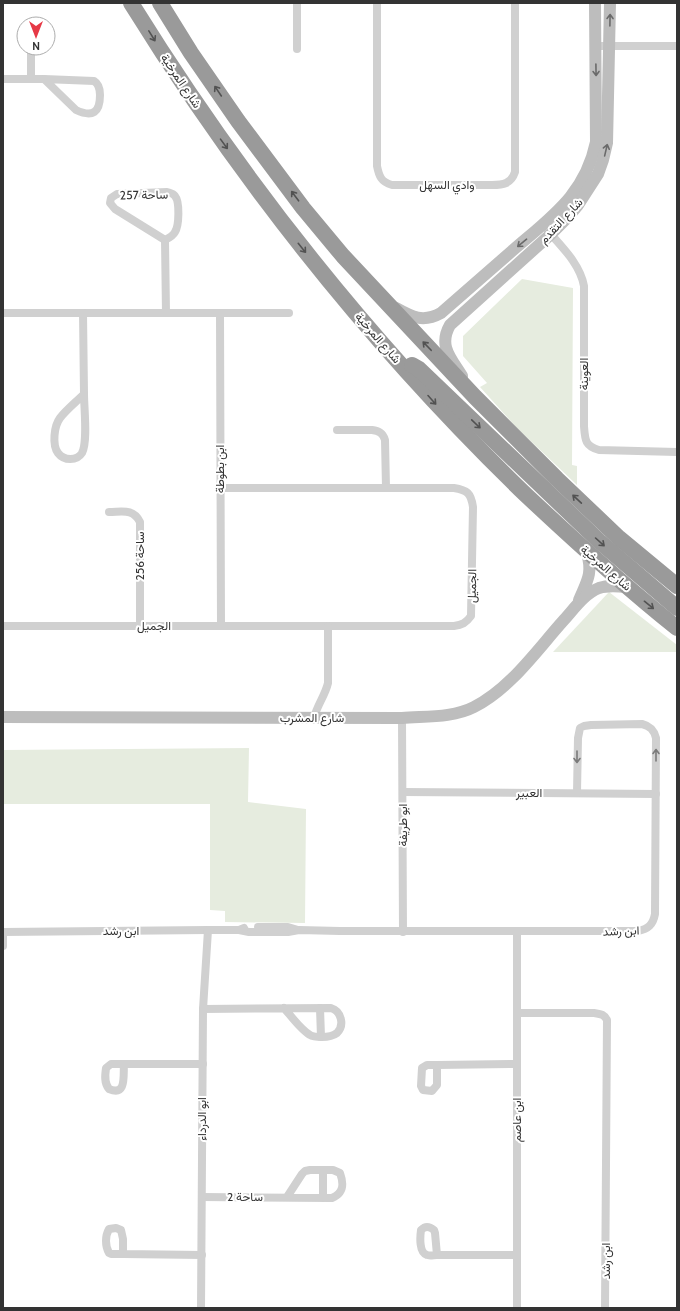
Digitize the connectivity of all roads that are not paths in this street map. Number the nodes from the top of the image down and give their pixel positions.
1 (131, 3) edge
2 (160, 3) edge
3 (297, 3) edge
4 (377, 3) edge
5 (515, 3) edge
6 (595, 3) edge
7 (610, 3) edge
8 (596, 46) junction
9 (609, 46) junction
10 (677, 46) edge
11 (297, 49) dead end
12 (31, 56) edge
13 (3, 79) edge
14 (31, 79) junction
15 (44, 79) junction
16 (547, 230) junction
17 (165, 240) junction
18 (386, 303) junction
19 (84, 313) junction
20 (166, 313) junction
21 (220, 313) junction
22 (289, 313) dead end
23 (3, 314) edge
24 (392, 355) junction
25 (84, 394) junction
26 (475, 397) junction
27 (337, 430) dead end
28 (677, 452) edge
29 (220, 488) junction
30 (386, 488) junction
31 (109, 512) dead end
32 (587, 553) junction
33 (677, 586) edge
34 (626, 587) junction
35 (577, 605) junction
36 (677, 608) edge
37 (3, 626) edge
38 (221, 626) junction
39 (328, 626) junction
40 (140, 627) junction
41 (677, 628) edge
42 (3, 717) edge
43 (314, 718) junction
44 (402, 718) junction
45 (403, 792) junction
46 (577, 793) junction
47 (656, 794) junction
48 (208, 930) junction
49 (3, 932) edge
50 (403, 932) junction
51 (517, 932) junction
52 (3, 946) edge
53 (284, 1008) junction
54 (320, 1008) junction
55 (203, 1009) junction
56 (517, 1013) junction
57 (321, 1037) junction
58 (124, 1064) dead end
59 (203, 1064) junction
60 (517, 1064) junction
61 (438, 1065) dead end
62 (323, 1170) junction
63 (202, 1197) junction
64 (287, 1197) junction
65 (323, 1198) junction
66 (123, 1254) dead end
67 (202, 1255) junction
68 (437, 1255) dead end
69 (517, 1255) junction
70 (201, 1308) edge
71 (517, 1308) edge
72 (605, 1308) edge

1 -> 24 highway, شارع المرخية
18 -> 2 highway, شارع المرخية
3 - 11 street
4 - 5 street, وادي السهل
6 - 8 street, شارع التقدم
9 -> 7 street, شارع التقدم
8 - 9 street
8 -> 16 street, شارع التقدم
9 - 10 street
16 -> 9 street, شارع التقدم
12 - 14 street
13 - 14 street
14 - 15 street
15 - 15 street
16 -> 18 street, شارع التقدم
16 - 26 street, شارع التقدم
16 - 28 street, العوينة
17 - 17 street, ساحة 257
17 - 20 street
26 -> 18 highway, شارع المرخية
19 - 20 street
19 - 23 street
19 - 25 street
20 - 21 street
21 - 22 street
21 - 29 street, ابن بطوطة
24 -> 32 highway, شارع المرخية
24 -> 36 highway
25 - 25 street
33 -> 26 highway, شارع المرخية
27 - 30 street
29 - 30 street, الجميل
29 - 38 street, ابن بطوطة
30 - 39 street, الجميل
31 - 40 street, ساحة 256
32 - 34 highway, شارع المرخية
32 - 35 street, شارع المشرب
34 - 35 street, شارع المشرب
34 -> 41 highway, شارع المرخية
35 - 44 street, شارع المشرب
37 - 40 street, الجميل
38 - 39 street, الجميل
38 - 40 street, الجميل
39 - 43 street
42 - 43 street, شارع المشرب
43 - 44 street, شارع المشرب
44 - 45 street, ابو طريفة
45 - 46 street, العبير
45 - 50 street, ابو طريفة
46 - 47 street, العبير
47 -> 46 street, ابن رشد
47 - 51 street, ابن رشد
48 - 49 street, ابن رشد
48 - 50 street, ابن رشد
48 - 55 street, ابو الدرداء
49 - 52 street, ابن رشد
50 - 51 street, ابن رشد
51 - 56 street, ابن عاصم
53 - 54 street
53 - 55 street
53 - 57 street
54 - 57 street
54 - 57 street
55 - 59 street, ابو الدرداء
56 - 60 street, ابن عاصم
56 - 72 street, ابن رشد
58 - 59 street
59 - 63 street, ابو الدرداء
60 - 61 street
60 - 69 street, ابن عاصم
62 - 64 street, ساحة 2
62 - 65 street
62 - 65 street, ساحة 2
63 - 64 street, ساحة 2
63 - 67 street, ابو الدرداء
64 - 65 street, ساحة 2
66 - 67 street
67 - 70 street, ابو الدرداء
68 - 69 street
69 - 71 street, ابن عاصم

